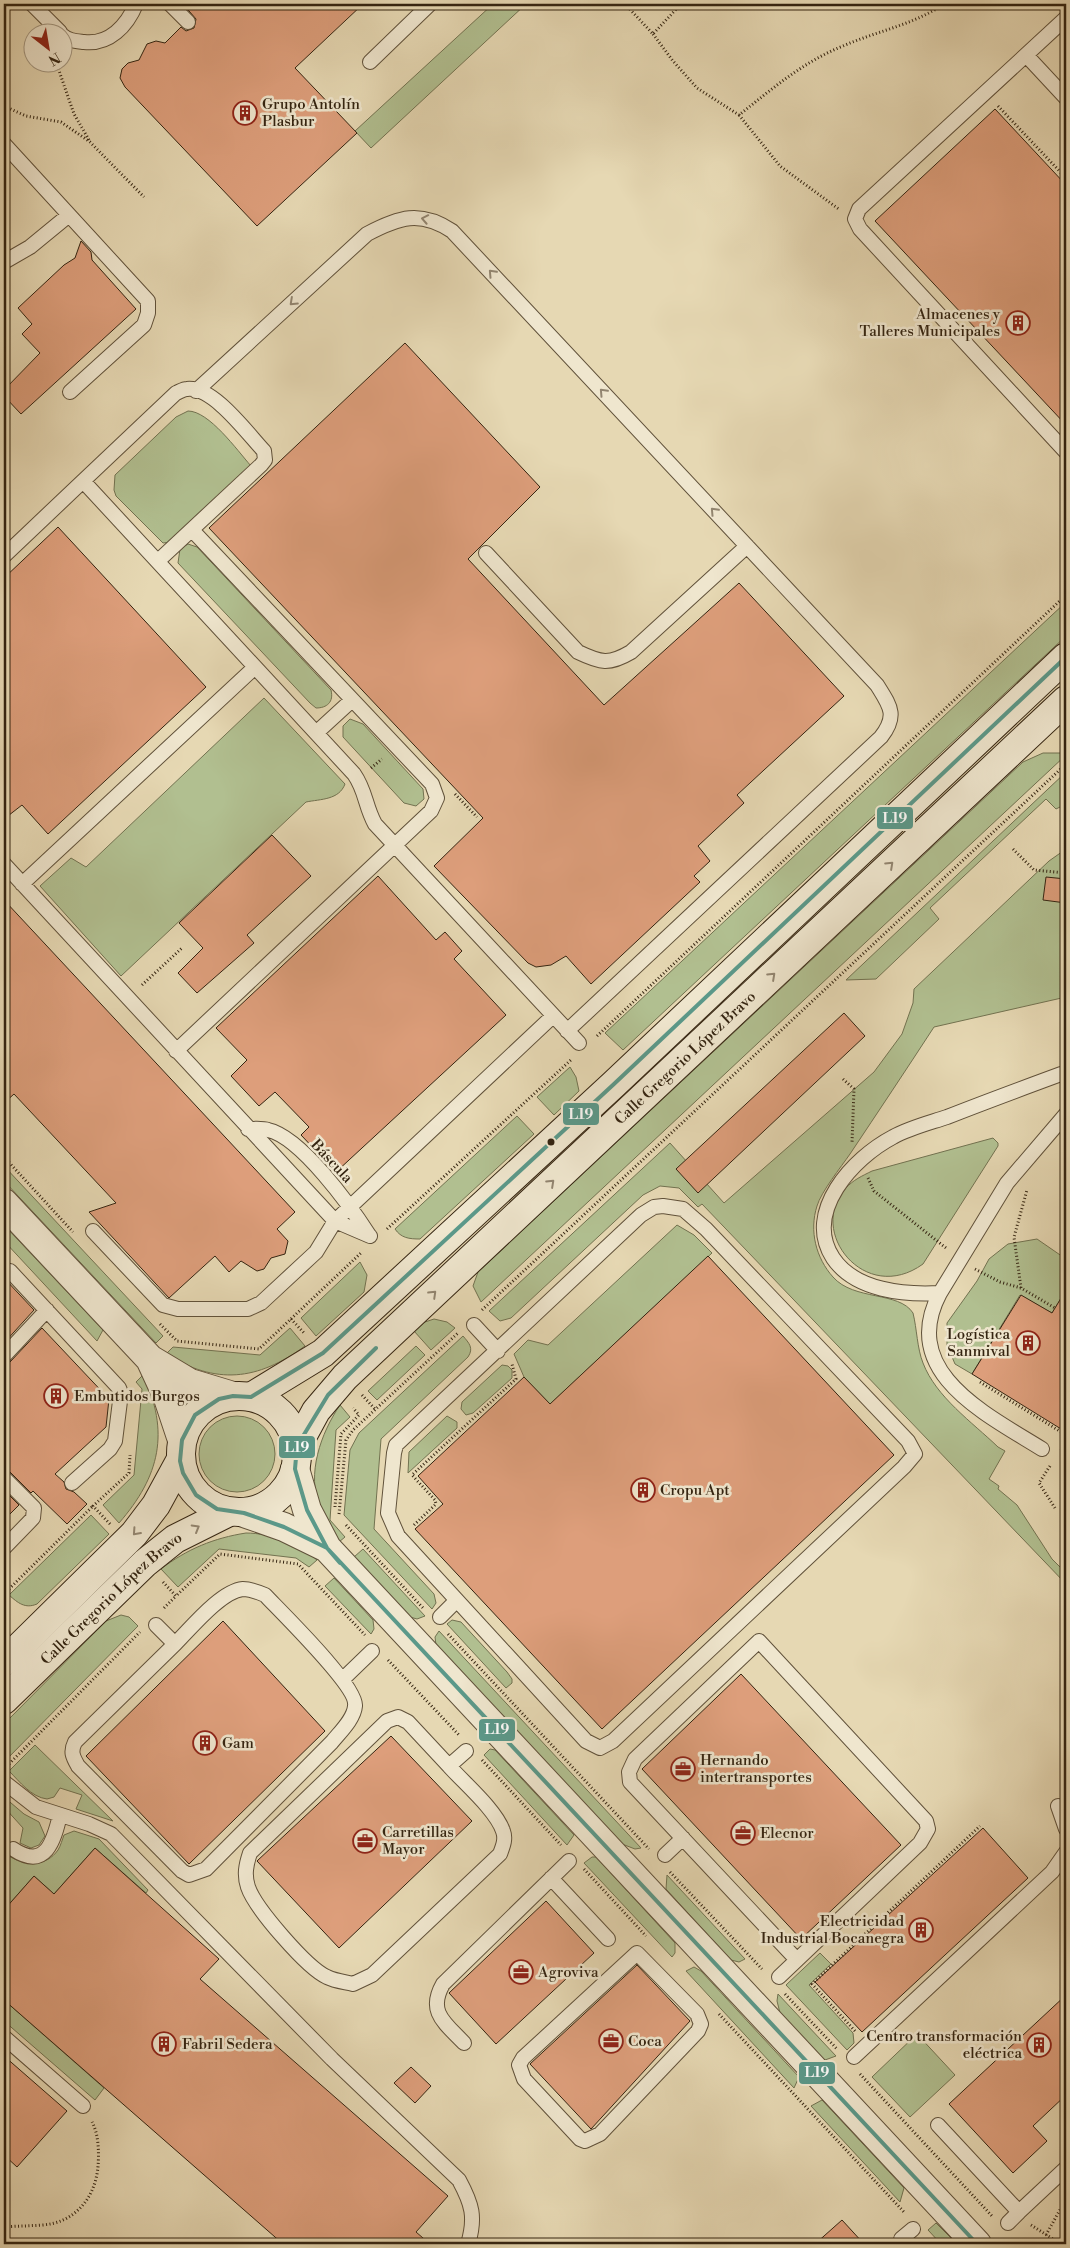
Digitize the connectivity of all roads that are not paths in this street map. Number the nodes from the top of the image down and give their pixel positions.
1 (32, 4) edge
2 (136, 4) edge
3 (170, 4) edge
4 (430, 4) edge
5 (1066, 18) edge
6 (49, 22) edge
7 (188, 22) dead end
8 (72, 40) edge
9 (1026, 55) junction
10 (370, 62) dead end
11 (1066, 98) edge
12 (4, 144) edge
13 (69, 215) junction
14 (4, 262) edge
15 (196, 391) junction
16 (70, 392) dead end
17 (1066, 452) edge
18 (83, 481) junction
19 (192, 530) junction
20 (747, 546) junction
21 (486, 553) dead end
22 (4, 556) edge
23 (158, 561) junction
24 (1066, 657) edge
25 (255, 667) junction
26 (352, 700) junction
27 (1066, 700) edge
28 (316, 733) junction
29 (394, 846) junction
30 (4, 864) edge
31 (22, 884) junction
32 (553, 1016) junction
33 (567, 1031) junction
34 (579, 1043) dead end
35 (176, 1051) junction
36 (1066, 1075) edge
37 (1066, 1114) edge
38 (248, 1128) junction
39 (347, 1202) junction
40 (4, 1203) edge
41 (335, 1221) junction
42 (93, 1231) dead end
43 (10, 1271) dead end
44 (940, 1293) junction
45 (47, 1310) junction
46 (472, 1322) road end
47 (498, 1351) junction
48 (4, 1356) edge
49 (150, 1360) junction
50 (242, 1396) junction
51 (1042, 1448) dead end
52 (181, 1451) junction
53 (296, 1457) junction
54 (4, 1478) edge
55 (72, 1483) dead end
56 (237, 1512) junction
57 (333, 1543) junction
58 (4, 1548) edge
59 (456, 1601) junction
60 (437, 1620) road end
61 (153, 1622) road end
62 (176, 1644) junction
63 (378, 1653) road end
64 (4, 1662) edge
65 (343, 1678) junction
66 (4, 1700) edge
67 (468, 1748) road end
68 (449, 1766) junction
69 (4, 1775) edge
70 (1058, 1806) dead end
71 (60, 1815) junction
72 (1066, 1829) edge
73 (683, 1838) junction
74 (14, 1849) dead end
75 (1066, 1852) edge
76 (659, 1854) road end
77 (572, 1858) road end
78 (551, 1878) junction
79 (608, 1938) dead end
80 (797, 1960) junction
81 (668, 1975) joint
82 (775, 1980) road end
83 (4, 2037) edge
84 (464, 2043) dead end
85 (851, 2060) road end
86 (83, 2106) road end
87 (938, 2125) dead end
88 (1066, 2168) edge
89 (1022, 2216) junction
90 (1002, 2222) road end
91 (915, 2227) road end
92 (468, 2244) edge
93 (901, 2244) edge
94 (977, 2244) edge

1 - 6 lane
2 - 8 lane
3 - 7 lane
4 - 10 lane
5 - 9 lane
9 - 11 lane
9 - 17 lane
12 - 13 lane
13 - 14 lane
13 - 16 lane
15 - 18 lane
15 - 19 lane
20 -> 15 lane
18 - 22 lane
18 - 23 lane
19 - 23 lane
19 - 26 lane
20 - 21 lane
20 - 33 lane
23 - 25 lane
24 - 50 main road, Calle Gregorio López Bravo
25 - 28 lane
25 - 31 lane
26 - 28 lane
26 - 29 lane
53 -> 27 main road, Calle Gregorio López Bravo
28 - 29 lane
29 - 32 lane
29 - 35 lane
30 - 31 lane
31 - 35 lane
32 - 33 lane
32 - 39 lane
33 - 34 lane
35 - 38 lane
36 - 44 lane
37 - 44 lane
38 - 39 lane, Báscula
38 - 41 lane
39 - 41 lane
39 - 41 lane, Báscula
40 - 49 main road
41 - 42 lane
43 - 45 lane
44 - 51 lane
45 - 48 lane
45 - 55 lane
46 - 47 lane
47 - 59 lane
47 - 59 lane
49 - 50 main road
49 - 52 main road
50 - 52 main road
50 - 53 main road
52 - 56 main road
52 -> 64 main road, Calle Gregorio López Bravo
53 - 56 main road
53 - 57 main road
54 - 58 lane
56 - 57 main road
66 -> 56 main road, Calle Gregorio López Bravo
57 - 94 main road
59 - 60 lane
61 - 62 lane
62 - 65 lane
62 - 65 lane
63 - 65 lane
67 - 68 lane
68 - 68 lane
69 - 71 lane
70 - 72 lane
71 - 74 lane
71 - 92 lane
73 - 76 lane
73 - 80 lane
73 - 80 lane
75 - 85 lane
77 - 78 lane
78 - 79 lane
78 - 84 lane
80 - 82 lane
81 - 81 lane
83 - 86 lane
87 - 89 lane
88 - 89 lane
89 - 90 lane
91 - 93 lane

